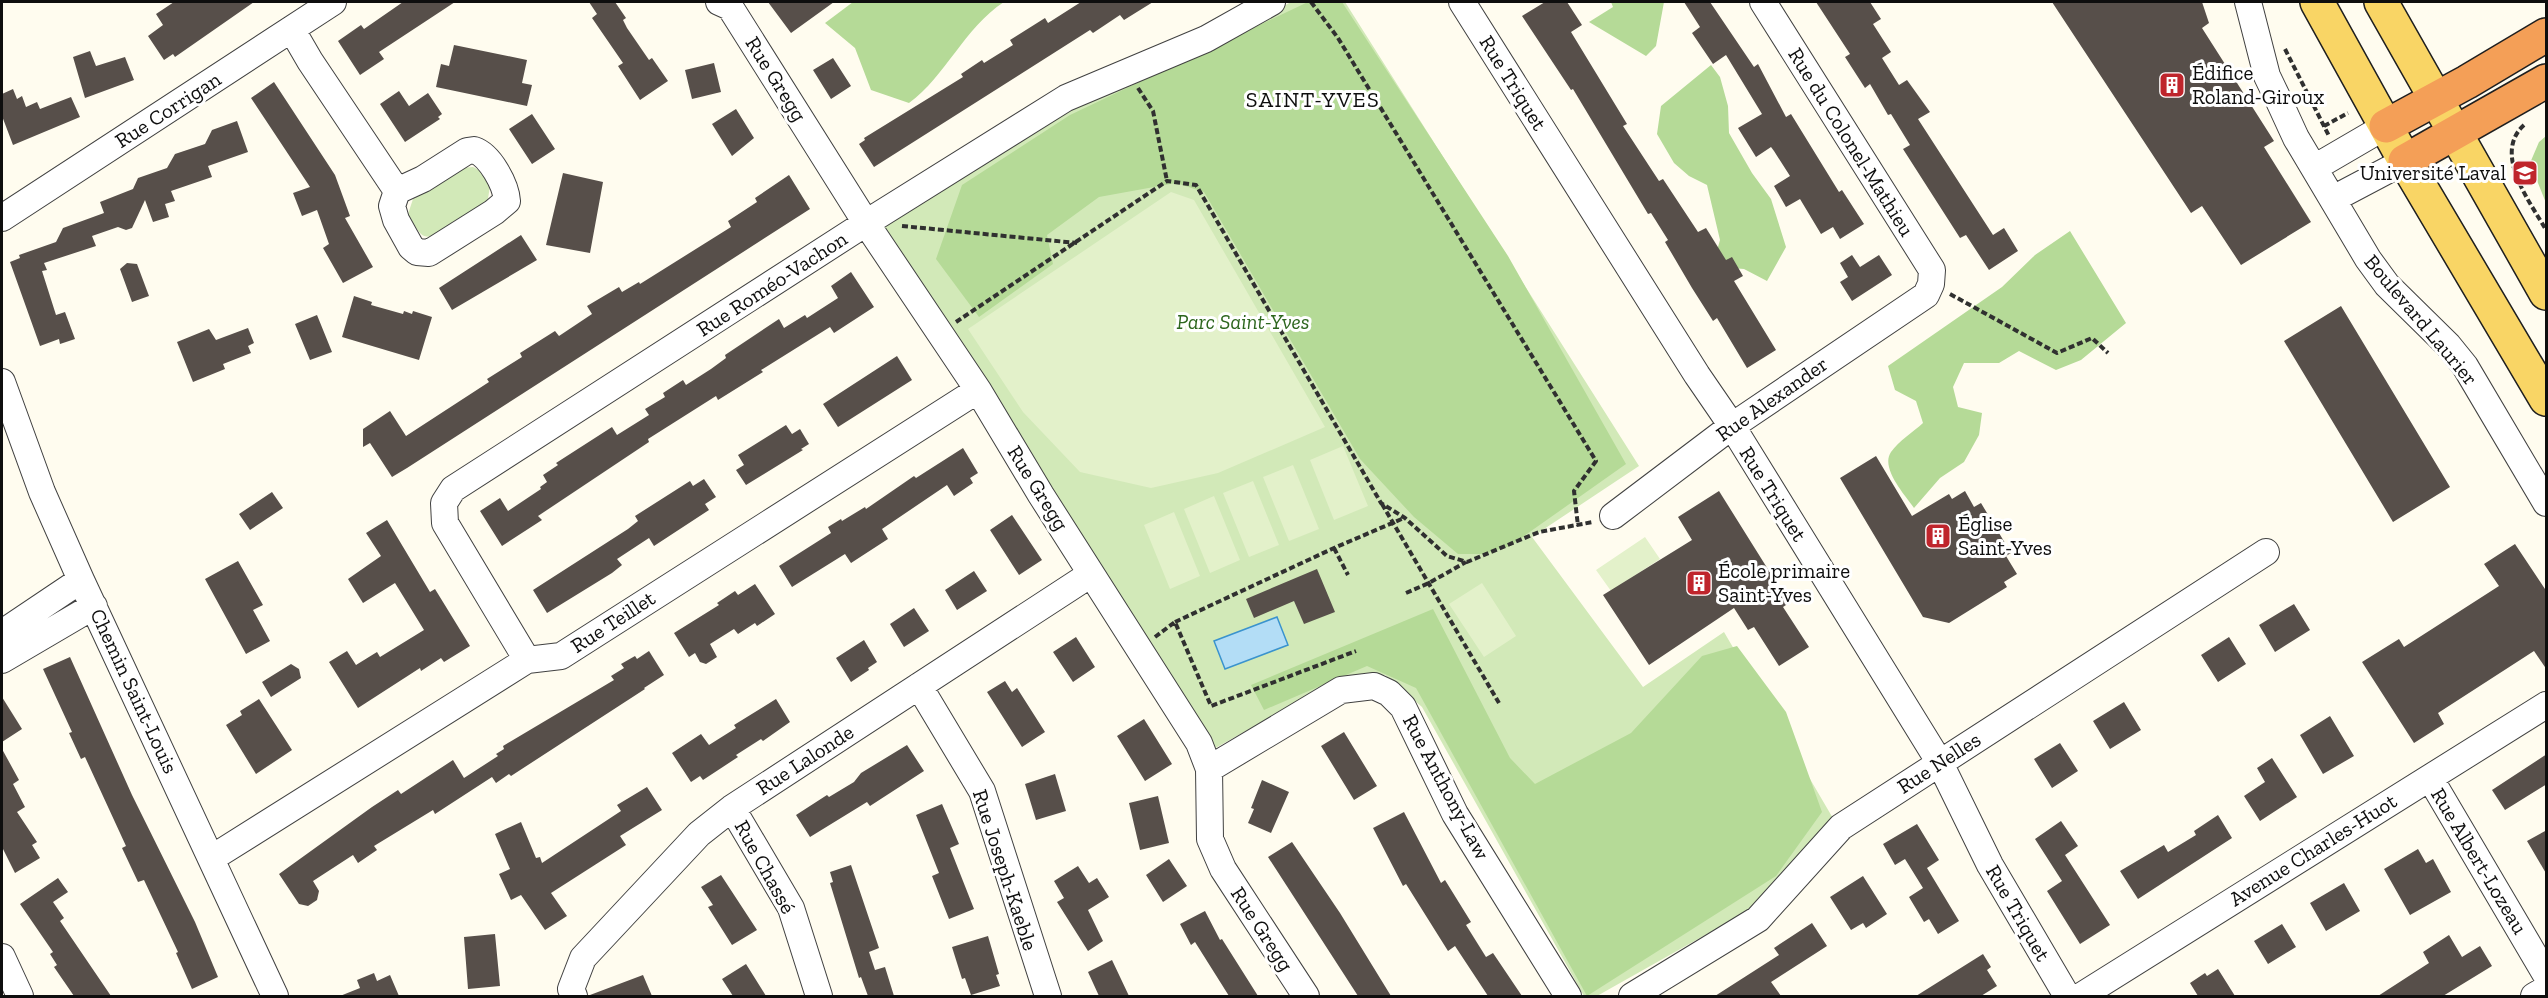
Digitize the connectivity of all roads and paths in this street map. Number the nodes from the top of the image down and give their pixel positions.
1 (333, 2) edge
2 (719, 2) edge
3 (1272, 2) edge
4 (1311, 2) edge
5 (1462, 2) edge
6 (1762, 2) edge
7 (2248, 2) edge
8 (2317, 2) edge
9 (2381, 2) edge
10 (292, 30) junction
11 (2547, 35) edge
12 (2282, 40) dead end
13 (1127, 72) junction
14 (2547, 81) edge
15 (2436, 98) junction
16 (2348, 113) dead end
17 (2530, 121) dead end
18 (2324, 126) junction
19 (2386, 126) junction
20 (2456, 134) junction
21 (2339, 153) junction
22 (2405, 161) junction
23 (2314, 168) junction
24 (1167, 181) junction
25 (397, 191) junction
26 (2333, 199) junction
27 (2, 218) edge
28 (866, 223) junction
29 (2547, 230) edge
30 (1077, 243) junction
31 (1931, 284) junction
32 (2547, 293) edge
33 (940, 331) junction
34 (2108, 353) dead end
35 (2, 382) edge
36 (978, 390) junction
37 (2547, 399) edge
38 (1732, 426) junction
39 (1381, 503) junction
40 (2547, 503) edge
41 (1613, 516) joint
42 (1405, 518) junction
43 (1392, 523) junction
44 (1578, 526) junction
45 (1334, 548) junction
46 (2266, 552) dead end
47 (1467, 561) junction
48 (1091, 574) junction
49 (1348, 575) dead end
50 (81, 580) junction
51 (1429, 583) junction
52 (1406, 592) dead end
53 (94, 606) junction
54 (1175, 622) junction
55 (2, 633) edge
56 (1356, 651) dead end
57 (1141, 652) junction
58 (2, 660) edge
59 (527, 660) junction
60 (919, 686) junction
61 (1499, 703) dead end
62 (2547, 705) edge
63 (1940, 763) junction
64 (1209, 769) junction
65 (2430, 778) junction
66 (732, 808) junction
67 (212, 858) junction
68 (2, 957) edge
69 (2547, 975) edge
70 (2547, 989) edge
71 (20, 996) edge
72 (275, 996) edge
73 (574, 996) edge
74 (819, 996) edge
75 (1048, 996) edge
76 (1306, 996) edge
77 (1568, 996) edge
78 (1632, 996) edge
79 (2067, 996) edge
80 (2080, 996) edge
81 (2534, 996) edge

1 - 10 street, Rue Corrigan
2 - 28 street, Rue Gregg
3 - 13 street, Rue Roméo-Vachon
4 - 44 path
5 - 38 street, Rue Triquet
6 - 31 street, Rue du Colonel-Mathieu
7 - 23 street, Boulevard Laurier
8 - 19 main road
9 - 15 main road
10 - 25 street
10 - 27 street, Rue Corrigan
11 - 15 highway
12 - 18 path
13 - 24 path
13 - 28 street, Rue Roméo-Vachon
14 - 20 highway
15 - 19 highway
15 - 20 main road
16 - 18 path
17 - 29 path
18 - 21 path
19 - 21 street
19 - 22 main road
20 - 22 highway
20 - 32 main road
21 - 23 street
22 - 26 street
22 - 37 main road
23 - 26 street, Boulevard Laurier
24 - 30 path
24 - 39 path
25 - 25 street
26 - 40 street, Boulevard Laurier
28 - 30 path
28 - 33 street, Rue Gregg
28 - 59 street, Rue Roméo-Vachon
30 - 33 path
31 - 34 path
31 - 38 street, Rue Alexander
33 - 36 street, Rue Gregg
35 - 50 street, Chemin Saint-Louis
36 - 48 street, Rue Gregg
36 - 59 street, Rue Teillet
38 - 41 street, Rue Alexander
38 - 63 street, Rue Triquet
39 - 42 path
39 - 43 path
41 - 44 path
42 - 43 path
42 - 47 path
43 - 45 path
43 - 51 path
44 - 47 path
45 - 49 path
45 - 54 path
46 - 63 street, Rue Nelles
47 - 51 path
48 - 57 street, Rue Gregg
48 - 60 street, Rue Lalonde
50 - 53 street, Chemin Saint-Louis
50 - 55 street
51 - 52 path
51 - 61 path
53 - 58 street
53 - 67 street, Chemin Saint-Louis
54 - 56 path
54 - 57 path
57 - 64 street, Rue Gregg
59 - 67 street, Rue Teillet
60 - 66 street, Rue Lalonde
60 - 75 street, Rue Joseph-Kaeble
62 - 65 street, Avenue Charles-Huot
63 - 78 street, Rue Nelles
63 - 79 street, Rue Triquet
64 - 76 street, Rue Gregg
64 - 77 street, Rue Anthony-Law
65 - 69 street, Rue Albert-Lozeau
65 - 80 street, Avenue Charles-Huot
66 - 73 street, Rue Lalonde
66 - 74 street, Rue Chassé
67 - 72 street, Chemin Saint-Louis
68 - 71 street
70 - 81 street

